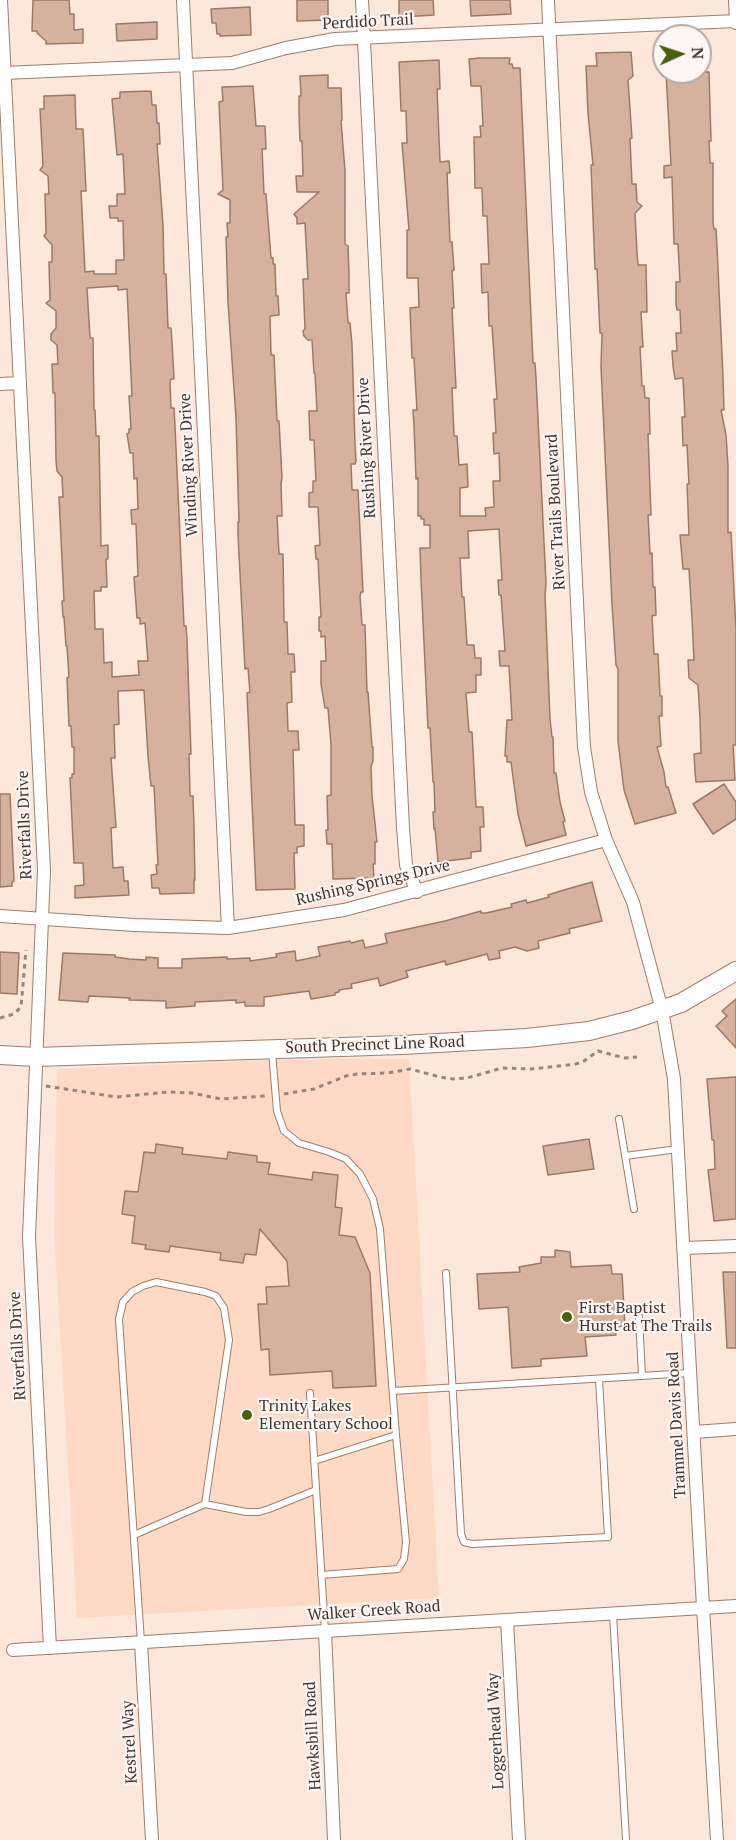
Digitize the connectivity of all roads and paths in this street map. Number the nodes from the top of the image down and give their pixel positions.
1 (1, 0) edge
2 (183, 0) edge
3 (362, 0) edge
4 (548, 0) edge
5 (735, 0) edge
6 (736, 22) edge
7 (549, 30) junction
8 (363, 38) junction
9 (186, 66) junction
10 (4, 73) junction
11 (20, 383) junction
12 (0, 384) edge
13 (606, 840) junction
14 (417, 892) junction
15 (0, 916) edge
16 (43, 919) junction
17 (228, 928) junction
18 (27, 944) dead end
19 (736, 971) edge
20 (662, 1010) junction
21 (0, 1018) edge
22 (272, 1050) junction
23 (0, 1055) edge
24 (36, 1056) junction
25 (637, 1057) dead end
26 (35, 1085) junction
27 (275, 1095) junction
28 (619, 1119) dead end
29 (679, 1149) junction
30 (625, 1156) junction
31 (634, 1209) dead end
32 (736, 1246) edge
33 (685, 1248) junction
34 (446, 1273) dead end
35 (639, 1317) dead end
36 (691, 1373) junction
37 (642, 1376) junction
38 (599, 1379) junction
39 (453, 1388) junction
40 (393, 1391) junction
41 (310, 1393) dead end
42 (736, 1430) edge
43 (694, 1432) junction
44 (396, 1435) junction
45 (314, 1461) junction
46 (316, 1490) junction
47 (205, 1504) junction
48 (134, 1535) junction
49 (321, 1575) junction
50 (736, 1606) edge
51 (703, 1607) junction
52 (613, 1613) junction
53 (507, 1620) junction
54 (325, 1631) junction
55 (141, 1642) junction
56 (50, 1648) junction
57 (13, 1650) dead end
58 (152, 1840) edge
59 (334, 1840) edge
60 (519, 1840) edge
61 (626, 1840) edge
62 (717, 1840) edge

1 - 10 street, Riverfalls Drive
2 - 9 street, Winding River Drive
3 - 8 street, Rushing River Drive
4 - 7 street, River Trails Boulevard
5 - 6 street
6 - 7 street, Perdido Trail
7 - 8 street, Perdido Trail
7 - 13 street, River Trails Boulevard
8 - 9 street, Perdido Trail
8 - 14 street, Rushing River Drive
9 - 10 street, Perdido Trail
9 - 17 street, Winding River Drive
10 - 11 street, Riverfalls Drive
11 - 12 street
11 - 16 street, Riverfalls Drive
13 - 14 street, Rushing Springs Drive
13 - 20 street, River Trails Boulevard
14 - 17 street, Rushing Springs Drive
15 - 16 street, Rushing Springs Drive
16 - 17 street, Rushing Springs Drive
16 - 24 street, Riverfalls Drive
18 - 21 path
19 - 20 main road, South Precinct Line Road
20 - 22 main road, South Precinct Line Road
20 - 29 street, Trammel Davis Road
22 - 24 main road, South Precinct Line Road
22 - 27 lane
23 - 24 main road, South Precinct Line Road
24 - 26 street, Riverfalls Drive
25 - 27 path
26 - 27 path
26 - 56 street, Riverfalls Drive
27 - 40 lane
28 - 30 lane
29 - 30 lane
29 - 33 street, Trammel Davis Road
30 - 31 lane
32 - 33 street
33 - 36 street, Trammel Davis Road
34 - 39 lane
35 - 37 lane
36 - 37 lane
36 - 43 street, Trammel Davis Road
37 - 38 lane
38 - 39 lane
38 - 39 lane
39 - 40 lane
40 - 44 lane
41 - 45 lane
42 - 43 street
43 - 51 street, Trammel Davis Road
44 - 45 lane
44 - 49 lane
45 - 46 lane
46 - 47 lane
46 - 49 lane
47 - 48 lane
47 - 48 lane
48 - 55 lane
49 - 54 lane
50 - 51 street, Walker Creek Road
51 - 52 street, Walker Creek Road
51 - 62 street, Trammel Davis Road
52 - 53 street, Walker Creek Road
52 - 61 lane
53 - 54 street, Walker Creek Road
53 - 60 street, Loggerhead Way
54 - 55 street, Walker Creek Road
54 - 59 street, Hawksbill Road
55 - 56 street, Walker Creek Road
55 - 58 street, Kestrel Way
56 - 57 street, Walker Creek Road

